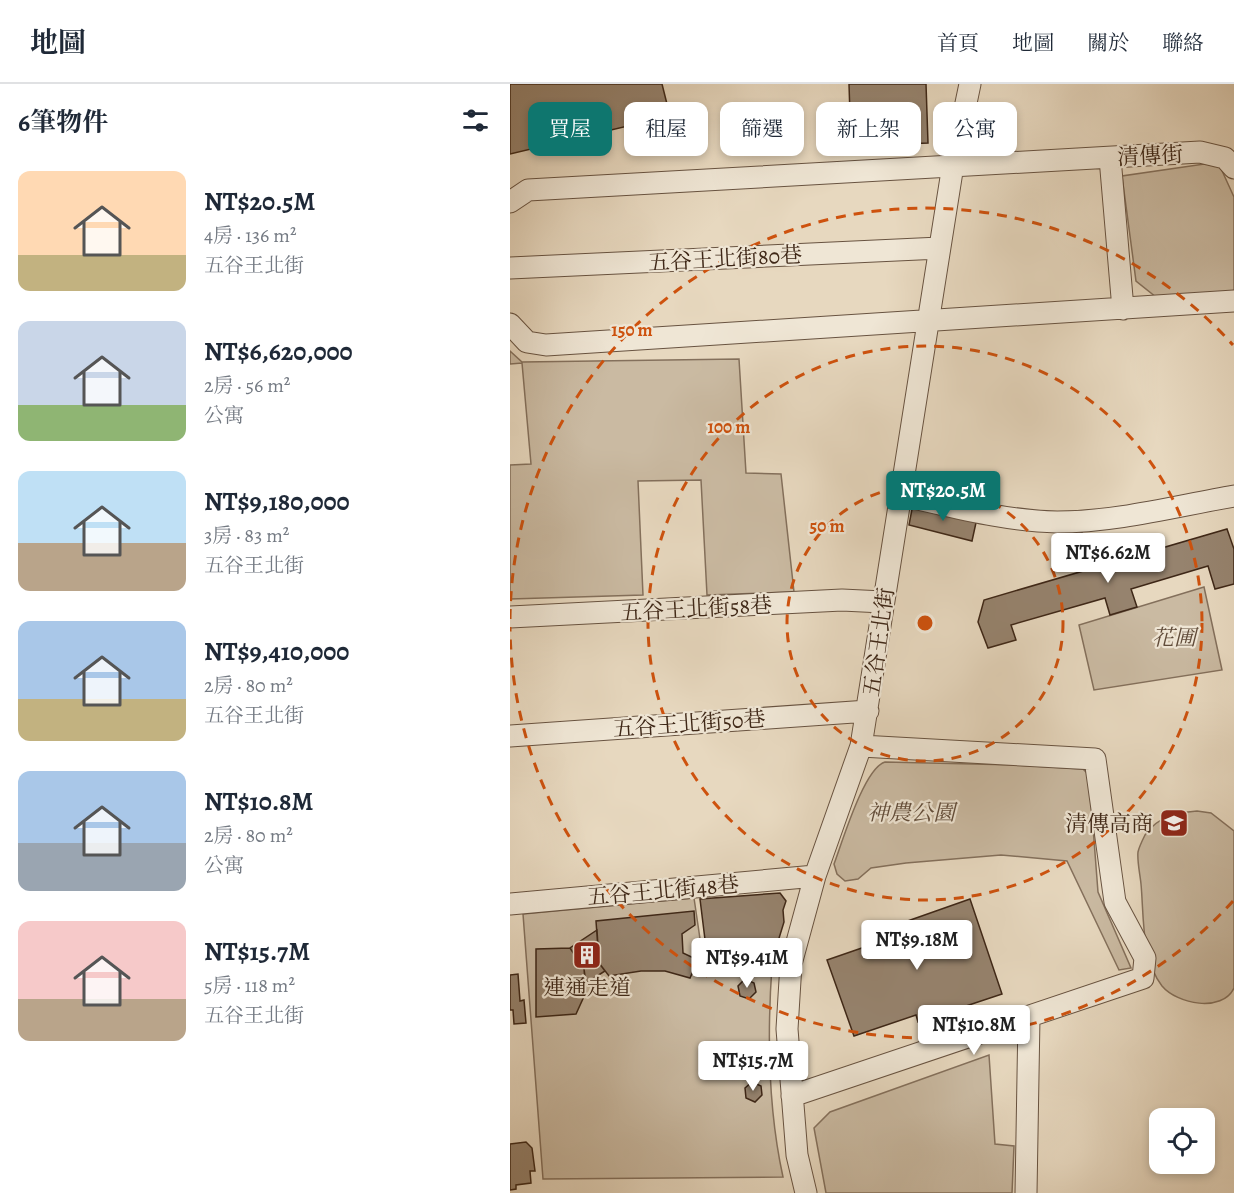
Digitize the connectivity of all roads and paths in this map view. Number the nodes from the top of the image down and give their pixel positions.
1 (970, 84) edge
2 (1110, 158) junction
3 (953, 165) junction
4 (1234, 168) edge
5 (510, 202) edge
6 (940, 248) junction
7 (510, 268) edge
8 (1234, 301) edge
9 (1123, 309) junction
10 (929, 320) junction
11 (510, 324) edge
12 (900, 495) junction
13 (1234, 496) edge
14 (883, 602) junction
15 (510, 617) edge
16 (868, 711) junction
17 (510, 735) edge
18 (861, 746) junction
19 (815, 876) junction
20 (510, 904) edge
21 (1029, 1017) junction
22 (792, 1095) junction
23 (806, 1193) edge
24 (1026, 1193) edge

1 - 3 street, 五谷王北街
2 - 3 street, 清傳街
2 - 4 street, 清傳街
2 - 9 street
3 - 5 street, 清傳街
3 - 6 street, 五谷王北街
6 - 7 street, 五谷王北街80巷
6 - 10 street, 五谷王北街
8 - 9 street
9 - 10 street
10 - 11 street
10 - 12 street, 五谷王北街
12 - 13 street
12 - 14 street, 五谷王北街
14 - 15 street, 五谷王北街58巷
14 - 16 street, 五谷王北街
16 - 17 street, 五谷王北街50巷
16 - 18 street, 五谷王北街
18 - 19 street, 五谷王北街
18 - 21 street
19 - 20 street, 五谷王北街48巷
19 - 22 street, 五谷王北街
21 - 22 street
21 - 24 street
22 - 23 street, 五谷王北街

